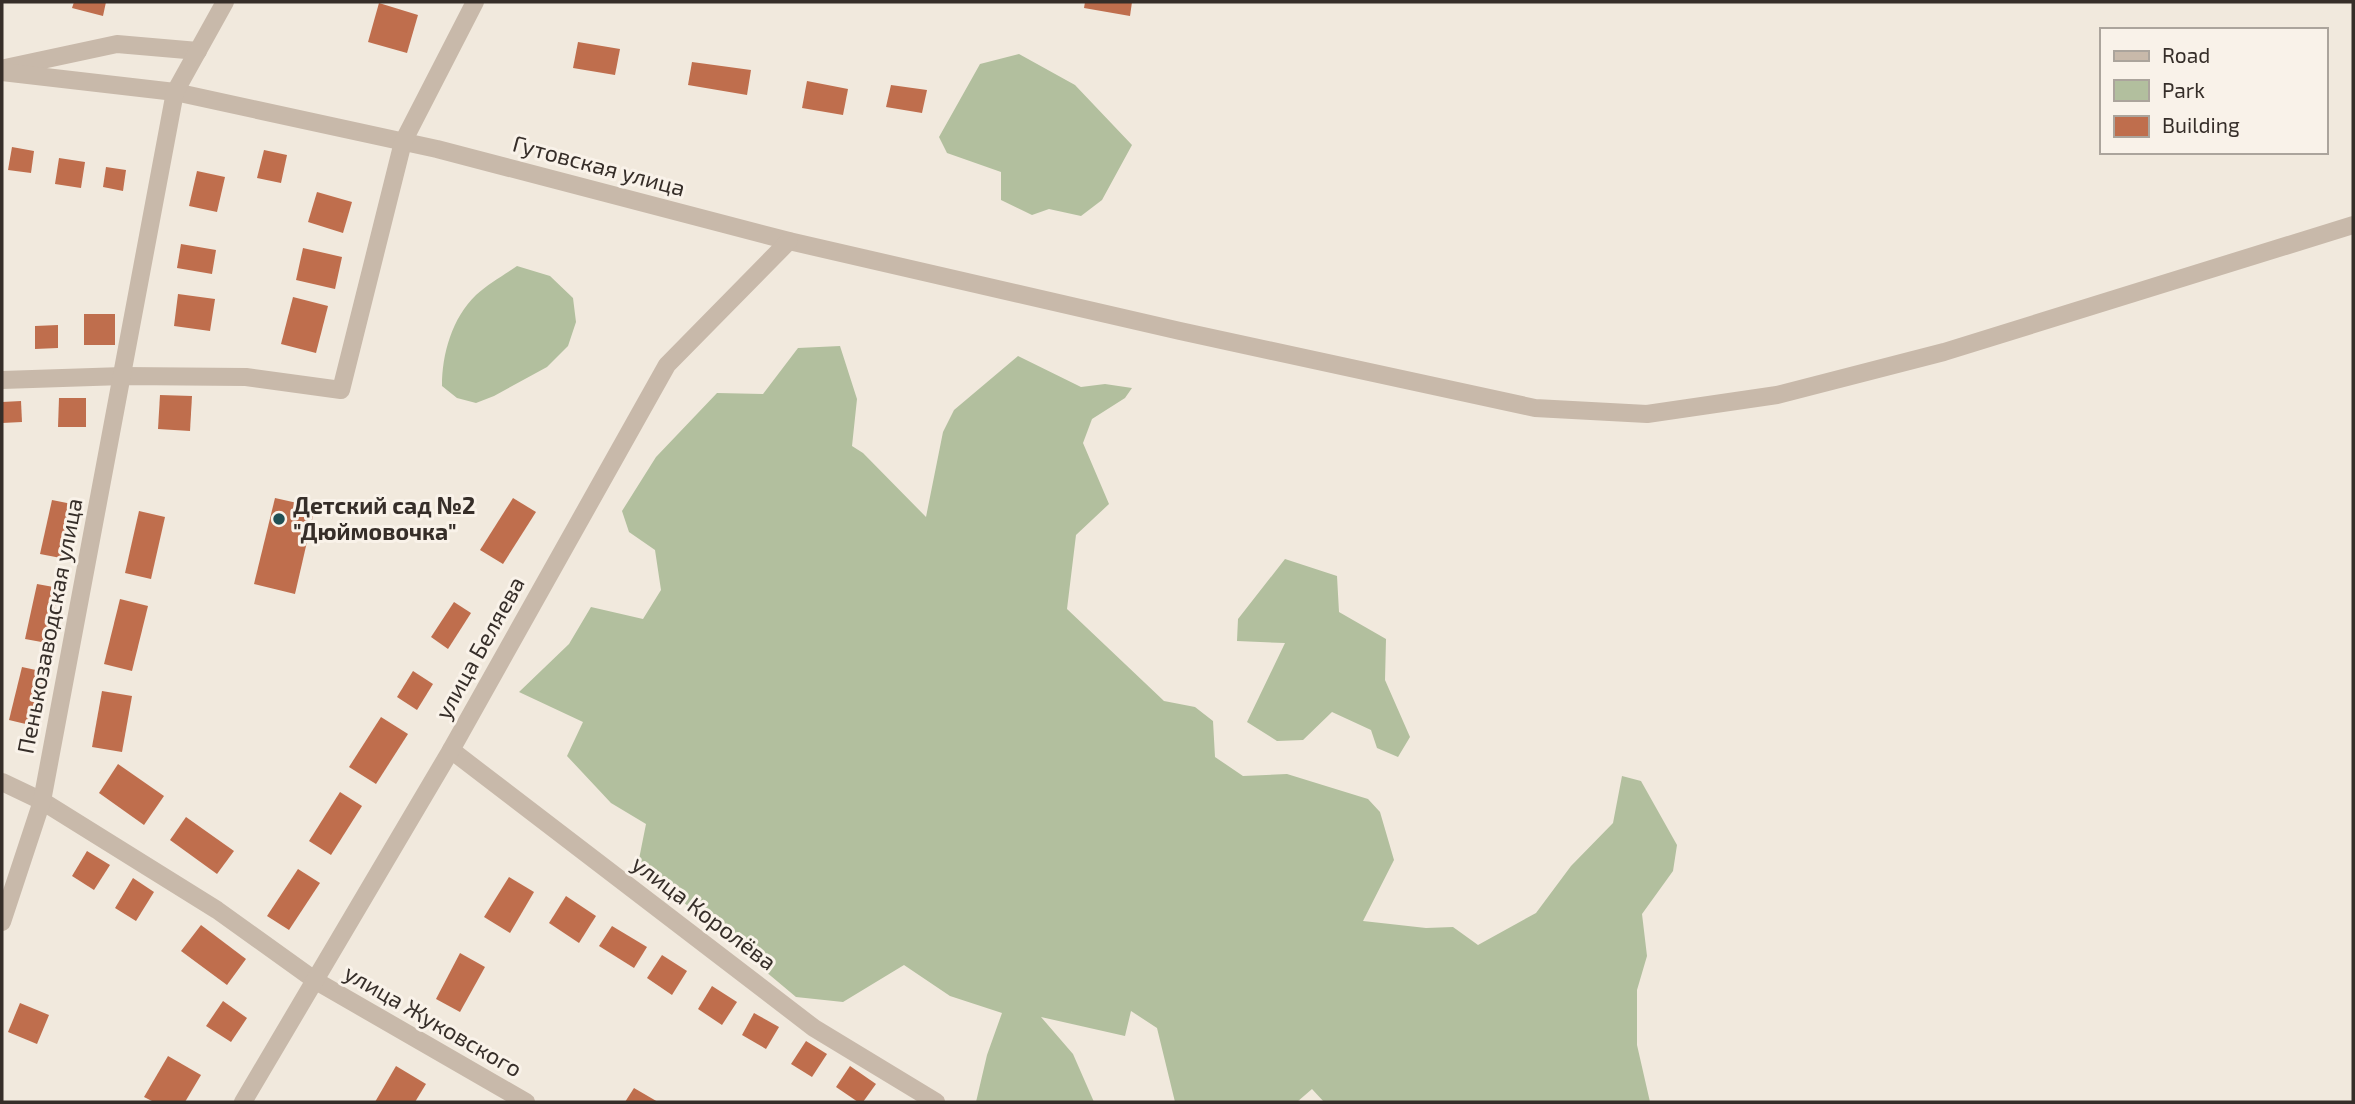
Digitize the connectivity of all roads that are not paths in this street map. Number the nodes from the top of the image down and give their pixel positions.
1 (225, 2) edge
2 (475, 2) edge
3 (198, 51) junction
4 (2, 70) edge
5 (175, 92) junction
6 (403, 142) junction
7 (2353, 225) edge
8 (789, 241) junction
9 (123, 376) junction
10 (2, 380) edge
11 (451, 750) junction
12 (2, 782) edge
13 (42, 801) junction
14 (2, 922) edge
15 (316, 981) junction
16 (243, 1102) edge
17 (526, 1102) edge
18 (936, 1102) edge

1 - 3 street, Пенькозаводская улица
2 - 6 street
3 - 4 street
3 - 5 street, Пенькозаводская улица
4 - 5 street, Гутовская улица
5 - 6 street, Гутовская улица
5 - 9 street, Пенькозаводская улица
6 - 8 street, Гутовская улица
6 - 9 street
7 - 8 street, Гутовская улица
8 - 11 street, улица Беляева
9 - 10 street
9 - 13 street, Пенькозаводская улица
11 - 15 street, улица Беляева
11 - 18 street, улица Королёва
12 - 13 street, улица Жуковского
13 - 14 street, Пенькозаводская улица
13 - 15 street, улица Жуковского
15 - 16 street, улица Беляева
15 - 17 street, улица Жуковского

